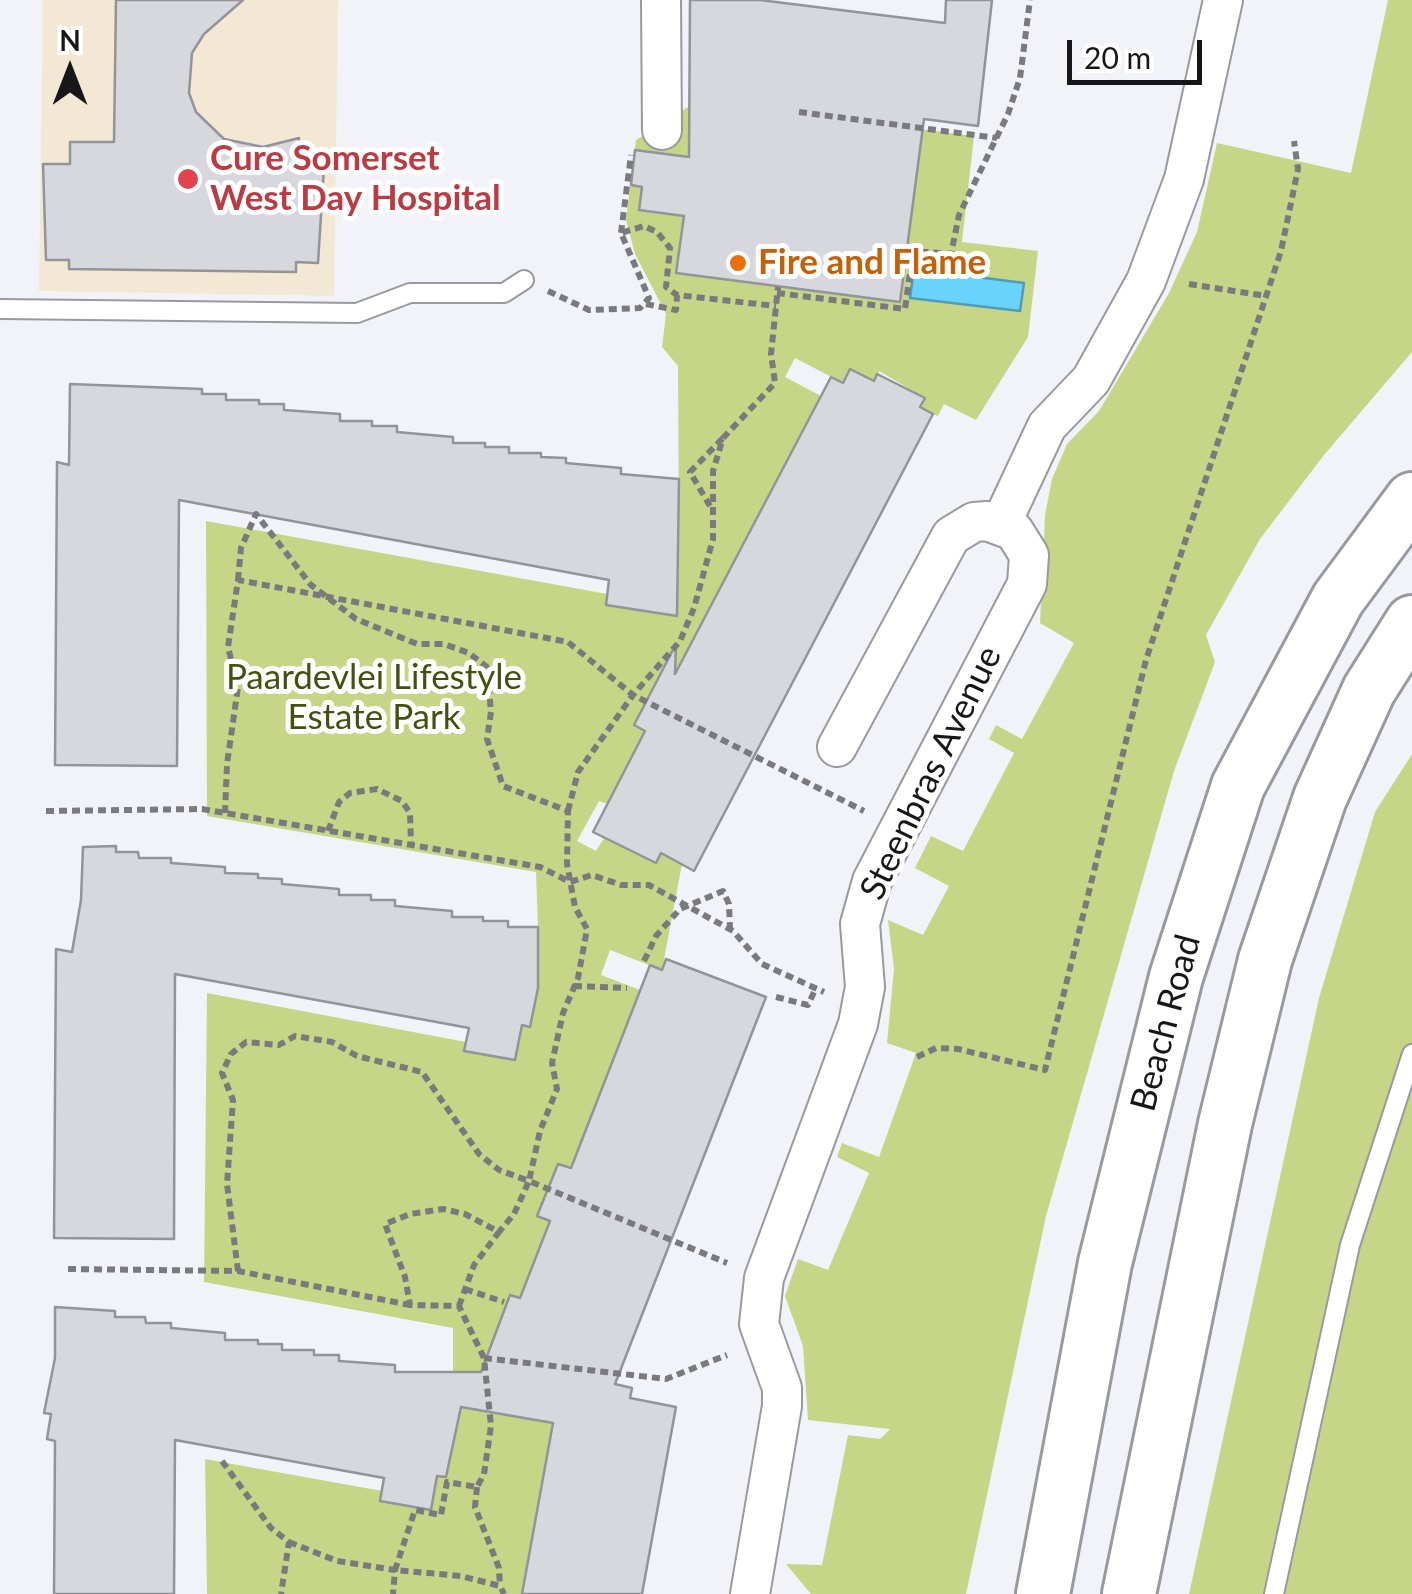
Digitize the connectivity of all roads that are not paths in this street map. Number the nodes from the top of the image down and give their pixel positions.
1 (660, 0) edge
2 (1223, 0) edge
3 (662, 130) road end
4 (524, 280) road end
5 (0, 309) edge
6 (1412, 499) edge
7 (1000, 524) junction
8 (1412, 622) edge
9 (837, 747) dead end
10 (1412, 1054) edge
11 (750, 1594) edge
12 (1042, 1594) edge
13 (1129, 1594) edge
14 (1274, 1594) edge

1 - 3 street
2 - 7 street
4 - 5 lane
6 - 12 main road, Beach Road
7 - 9 street
7 - 11 street, Steenbras Avenue
8 - 13 main road
10 - 14 lane

